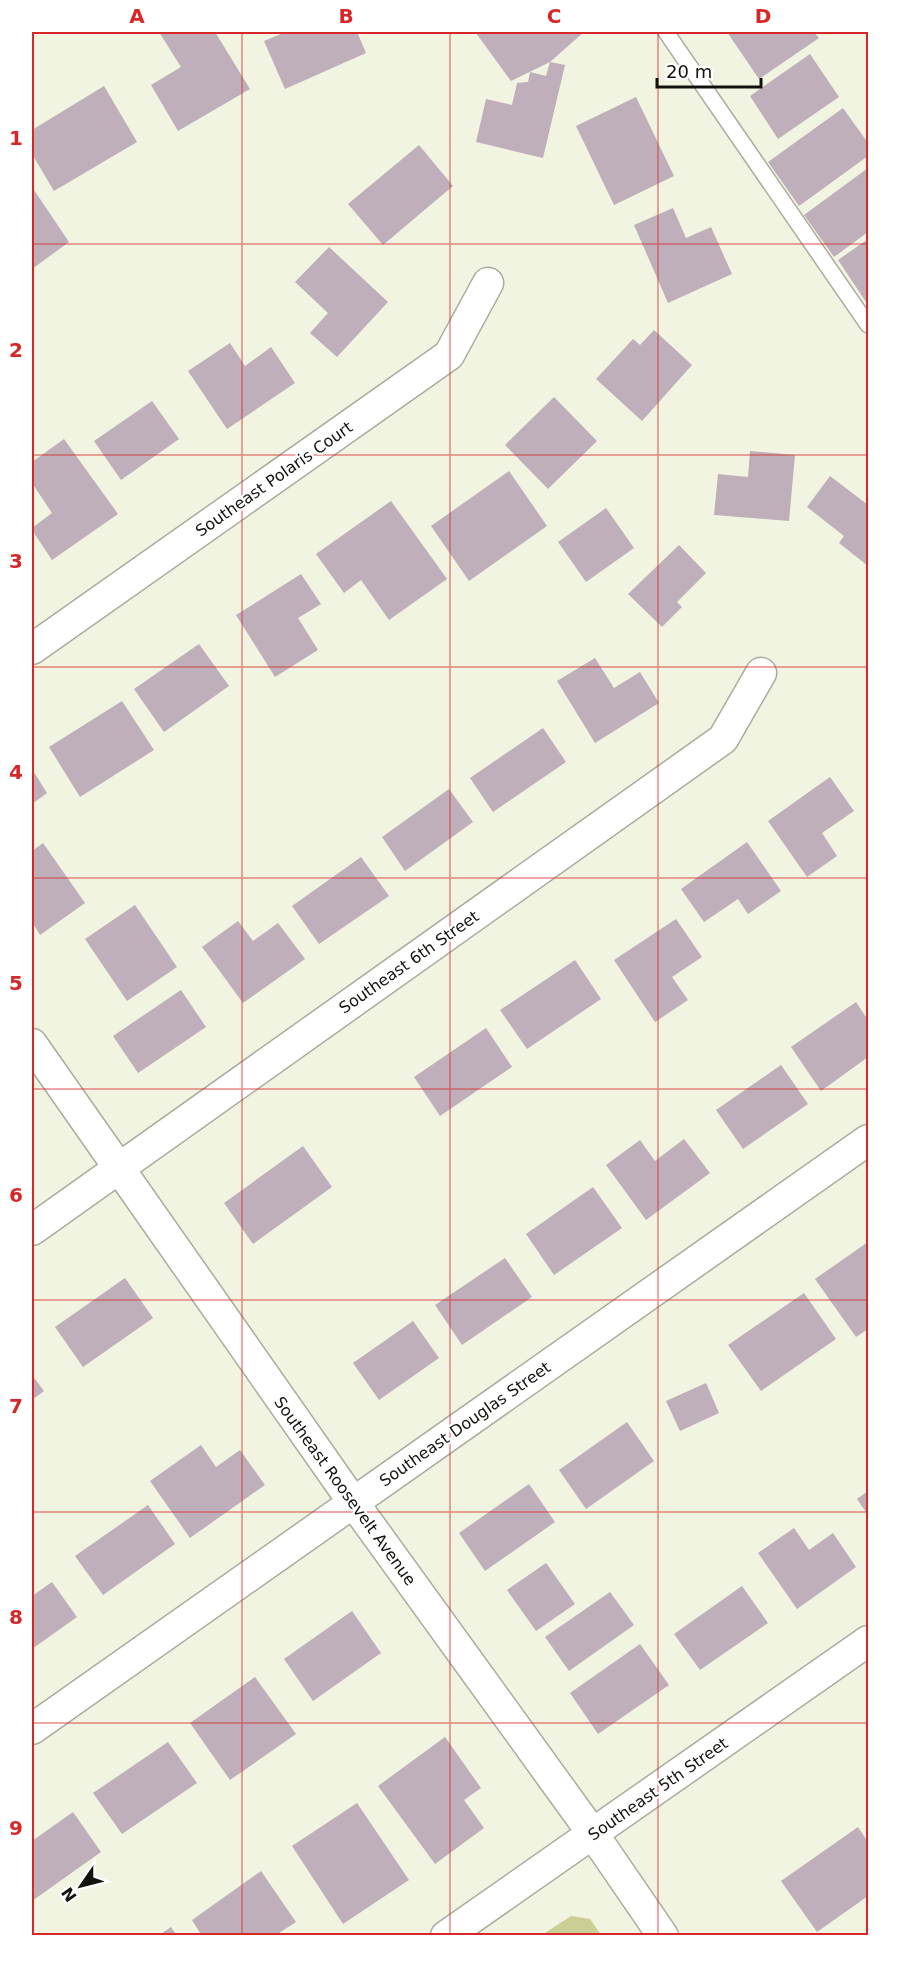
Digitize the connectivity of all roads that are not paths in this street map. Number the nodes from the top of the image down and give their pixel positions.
1 (666, 32) edge
2 (488, 283) dead end
3 (868, 325) edge
4 (32, 649) edge
5 (761, 673) dead end
6 (32, 1044) edge
7 (868, 1140) edge
8 (118, 1168) junction
9 (32, 1230) edge
10 (353, 1502) junction
11 (868, 1641) edge
12 (32, 1729) edge
13 (593, 1834) junction
14 (446, 1935) edge
15 (663, 1935) edge

1 - 3 lane
2 - 4 street, Southeast Polaris Court
5 - 8 street, Southeast 6th Street
6 - 8 street, Southeast Roosevelt Avenue
7 - 10 street, Southeast Douglas Street
8 - 9 street, Southeast 6th Street
8 - 10 street, Southeast Roosevelt Avenue
10 - 12 street, Southeast Douglas Street
10 - 13 street, Southeast Roosevelt Avenue
11 - 13 street, Southeast 5th Street
13 - 14 street, Southeast 5th Street
13 - 15 street, Southeast Roosevelt Avenue

